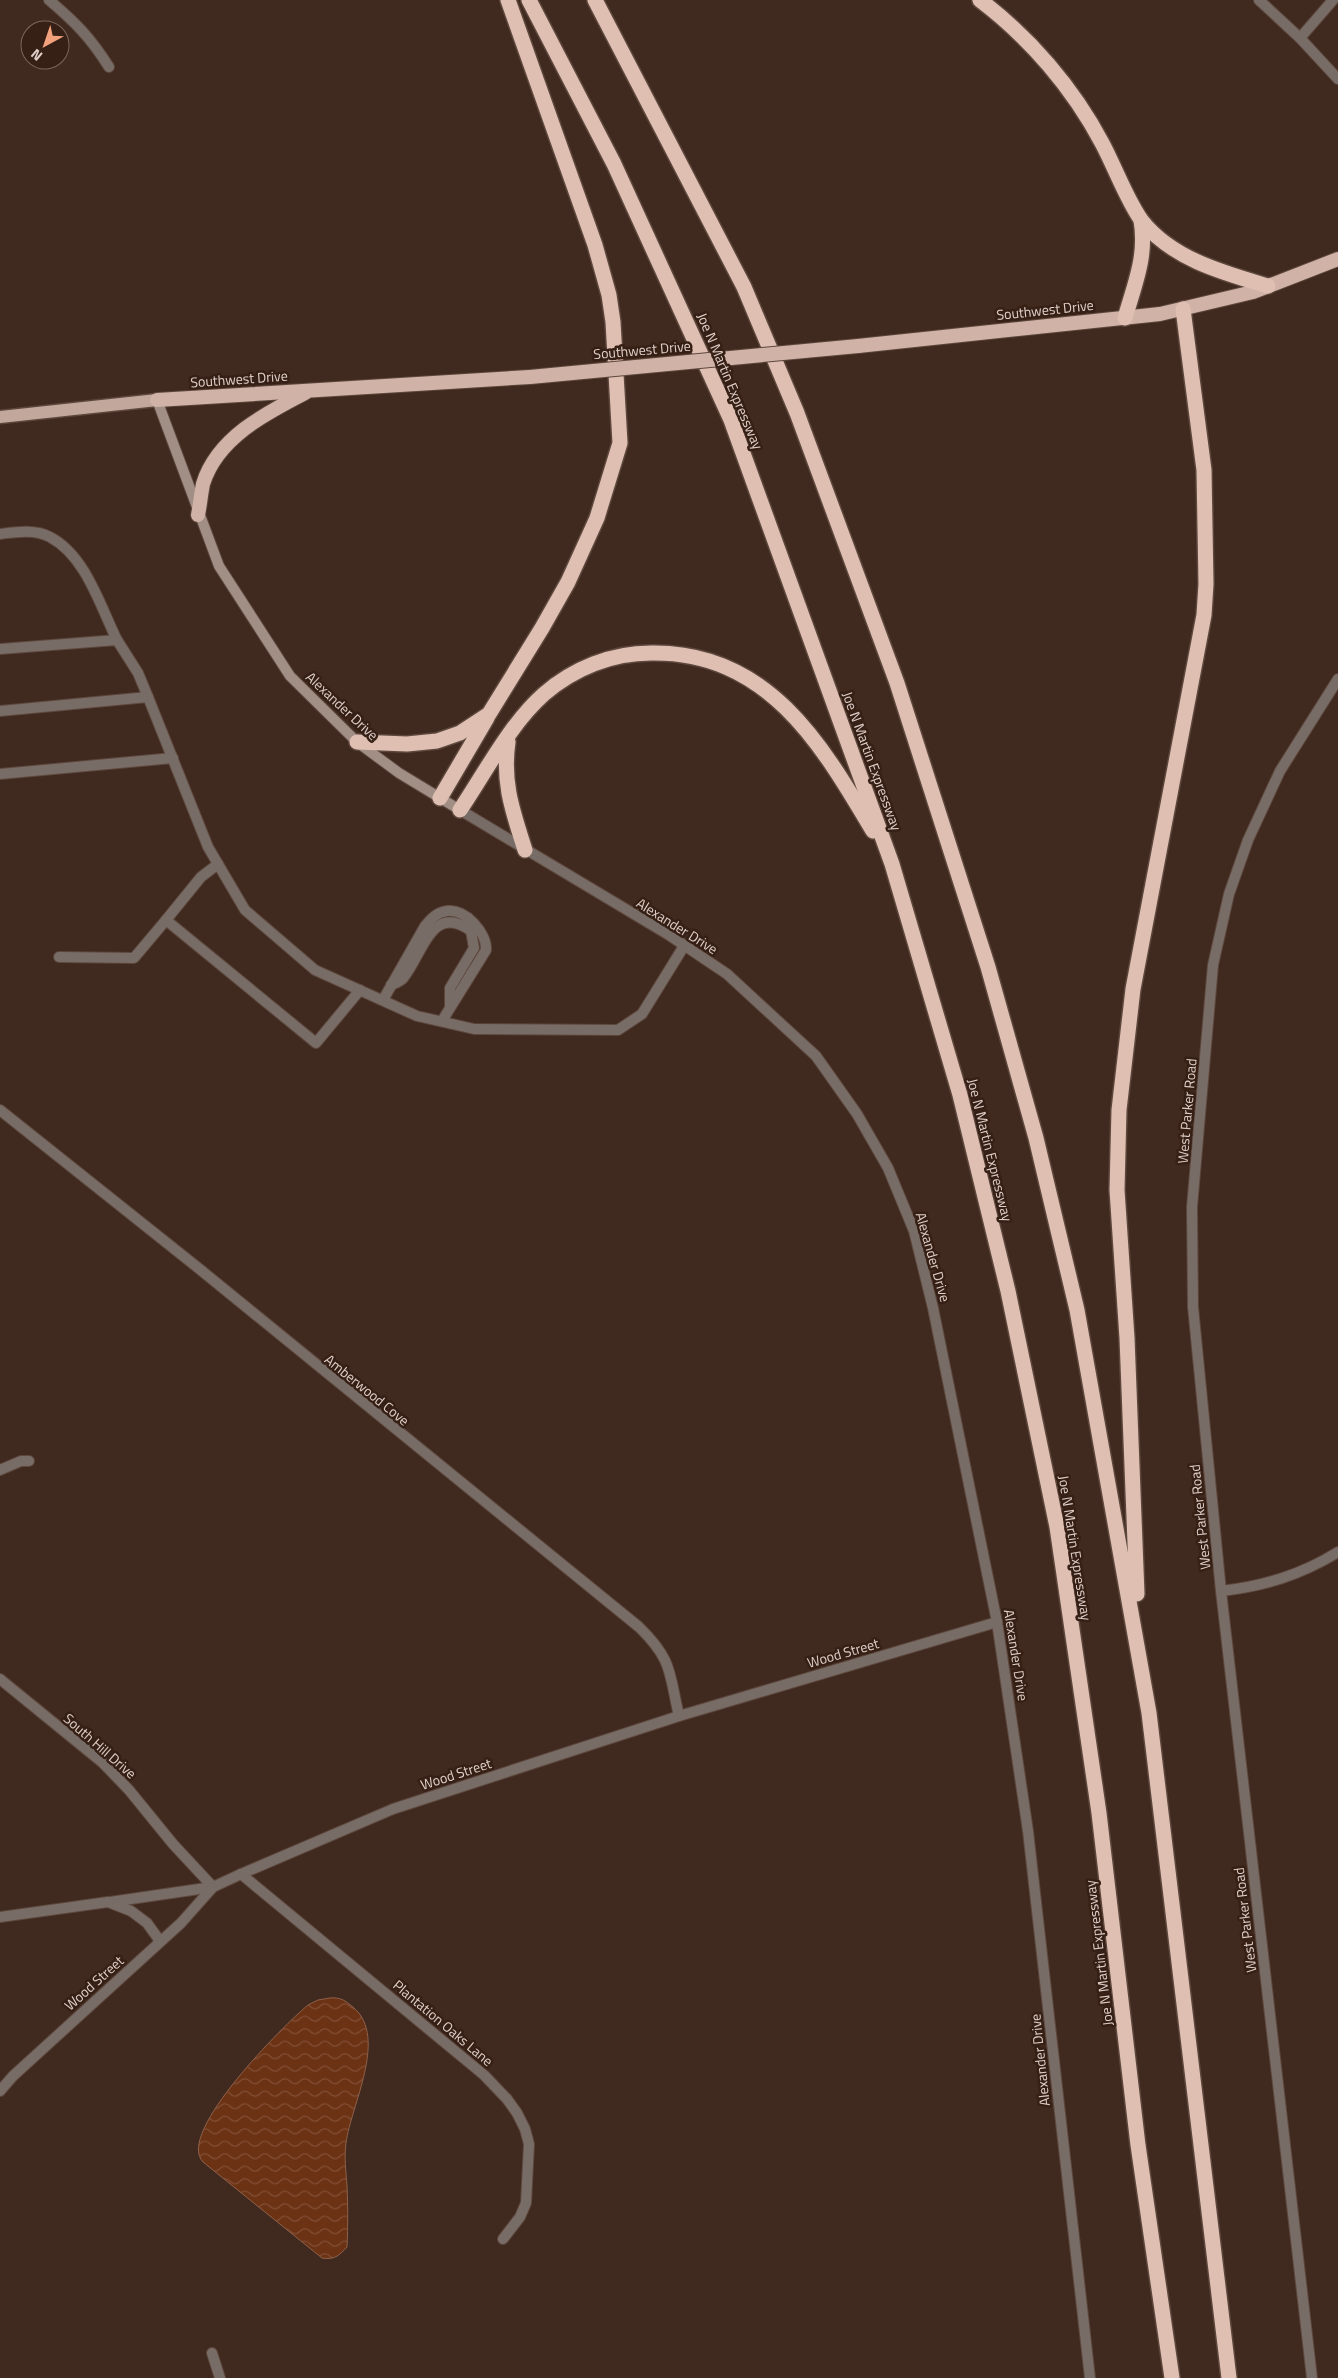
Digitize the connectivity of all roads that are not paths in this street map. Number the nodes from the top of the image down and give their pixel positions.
1 (49, 0) edge
2 (508, 0) edge
3 (529, 0) edge
4 (595, 0) edge
5 (980, 0) edge
6 (1259, 0) edge
7 (1333, 0) edge
8 (1300, 38) junction
9 (109, 68) dead end
10 (1338, 79) edge
11 (1141, 220) junction
12 (1338, 259) edge
13 (1268, 286) junction
14 (1184, 309) junction
15 (1125, 318) junction
16 (310, 390) junction
17 (156, 400) junction
18 (0, 417) edge
19 (198, 515) junction
20 (0, 534) edge
21 (117, 640) junction
22 (0, 649) edge
23 (1338, 679) edge
24 (148, 697) junction
25 (0, 711) edge
26 (489, 714) junction
27 (509, 738) junction
28 (357, 742) junction
29 (173, 758) junction
30 (0, 774) edge
31 (440, 798) junction
32 (460, 810) junction
33 (525, 850) junction
34 (218, 864) junction
35 (892, 864) junction
36 (166, 920) junction
37 (684, 946) junction
38 (59, 957) dead end
39 (360, 990) junction
40 (383, 1000) junction
41 (442, 1022) junction
42 (0, 1110) edge
43 (29, 1461) dead end
44 (0, 1470) edge
45 (1338, 1552) edge
46 (1221, 1591) junction
47 (997, 1622) junction
48 (1139, 1648) junction
49 (0, 1679) edge
50 (679, 1716) junction
51 (241, 1874) junction
52 (213, 1887) junction
53 (108, 1902) junction
54 (0, 1917) edge
55 (160, 1941) junction
56 (0, 2090) edge
57 (503, 2239) dead end
58 (212, 2353) dead end
59 (220, 2378) edge
60 (1090, 2378) edge
61 (1172, 2378) edge
62 (1229, 2378) edge
63 (1312, 2378) edge

1 - 9 street
2 - 26 highway
3 - 35 highway, Joe N Martin Expressway
4 - 48 highway
5 - 11 highway
6 - 8 street
7 - 8 street
8 - 10 street
11 - 13 highway
11 - 15 highway
12 - 13 highway, Southwest Drive
13 - 14 highway, Southwest Drive
14 - 15 highway, Southwest Drive
14 - 48 highway
15 - 16 highway, Southwest Drive, bridge
16 - 17 highway, Southwest Drive
16 - 19 highway
17 - 18 main road, Southwest Drive
17 - 19 main road, Alexander Drive
19 - 28 main road, Alexander Drive
20 - 21 street
21 - 22 street
21 - 24 street
23 - 46 street, West Parker Road
24 - 25 street
24 - 29 street
26 - 28 highway
26 - 31 highway
27 - 32 highway
27 - 33 highway
27 - 35 highway
28 - 31 main road, Alexander Drive
29 - 30 street
29 - 34 street
31 - 32 main road, Alexander Drive
32 - 33 street, Alexander Drive
33 - 37 street, Alexander Drive
34 - 36 street
34 - 39 street
35 - 61 highway, Joe N Martin Expressway
36 - 38 street
36 - 39 street
37 - 41 street
37 - 47 street, Alexander Drive
39 - 40 street
40 - 41 street
40 - 41 street
42 - 50 street, Amberwood Cove
43 - 44 street
45 - 46 street
46 - 63 street, West Parker Road
47 - 50 street, Wood Street
47 - 60 street, Alexander Drive
48 - 62 highway
49 - 52 street, South Hill Drive
50 - 51 street, Wood Street
51 - 52 street, Wood Street
51 - 57 street, Plantation Oaks Lane
52 - 53 street
52 - 55 street, Wood Street
53 - 54 street
53 - 55 street
55 - 56 street, Wood Street
58 - 59 street

